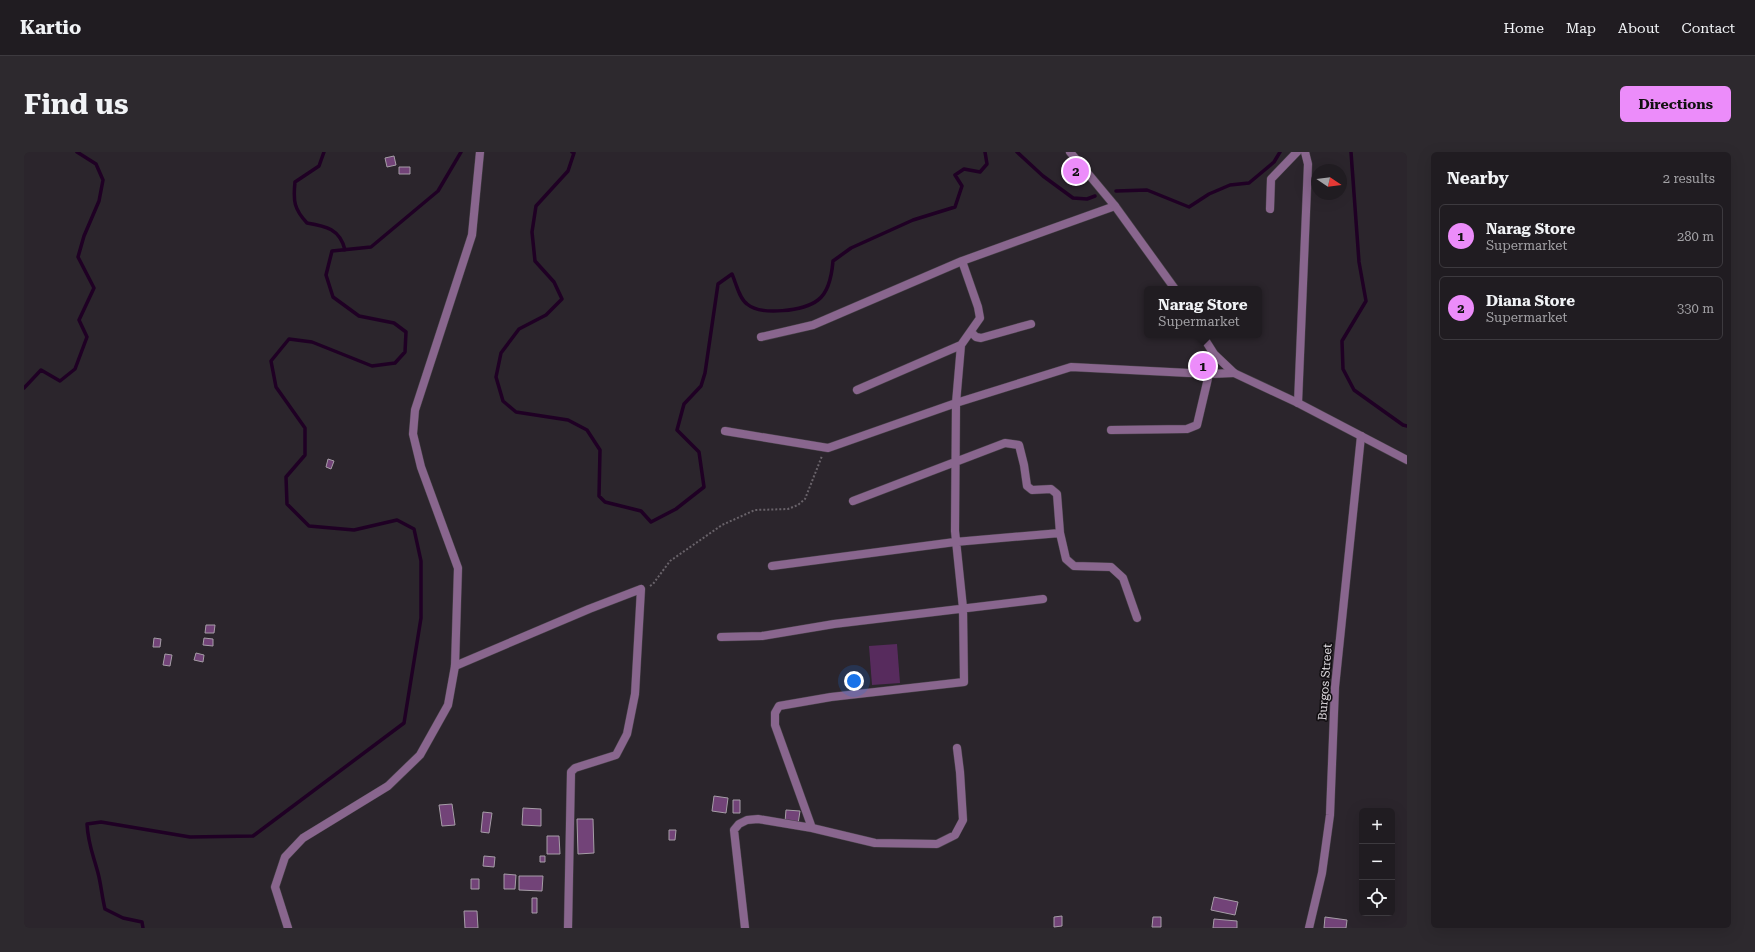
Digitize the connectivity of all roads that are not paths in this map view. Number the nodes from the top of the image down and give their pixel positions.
1 (480, 152) edge
2 (1070, 152) edge
3 (1297, 152) edge
4 (1305, 152) edge
5 (1115, 206) junction
6 (1270, 209) dead end
7 (962, 261) junction
8 (1173, 286) edge
9 (1032, 324) dead end
10 (971, 332) junction
11 (761, 337) dead end
12 (1204, 338) edge
13 (961, 345) junction
14 (1234, 373) junction
15 (1209, 374) junction
16 (857, 390) dead end
17 (1298, 402) junction
18 (956, 403) junction
19 (1111, 430) dead end
20 (725, 431) dead end
21 (1361, 436) junction
22 (1407, 460) edge
23 (956, 461) junction
24 (853, 501) dead end
25 (1060, 533) junction
26 (956, 542) junction
27 (772, 566) dead end
28 (1043, 599) dead end
29 (963, 608) junction
30 (1137, 618) dead end
31 (721, 637) dead end
32 (455, 666) junction
33 (957, 748) dead end
34 (812, 828) junction
35 (288, 928) edge
36 (568, 928) edge
37 (745, 928) edge
38 (1309, 928) edge

1 - 32 street
2 - 5 street
3 - 6 street
4 - 17 street
5 - 7 street
5 - 8 street
7 - 10 street
7 - 11 street
9 - 10 street
10 - 13 street
12 - 14 street
13 - 16 street
13 - 18 street
14 - 15 street
14 - 17 street
15 - 18 street
15 - 19 street
17 - 21 street
18 - 20 street
18 - 23 street
21 - 22 street
21 - 38 street, Burgos Street
23 - 24 street
23 - 25 street
23 - 26 street
25 - 26 street
25 - 30 street
26 - 27 street
26 - 29 street
28 - 29 street
29 - 31 street
29 - 34 street
32 - 35 street
32 - 36 street
33 - 34 street
34 - 37 street

